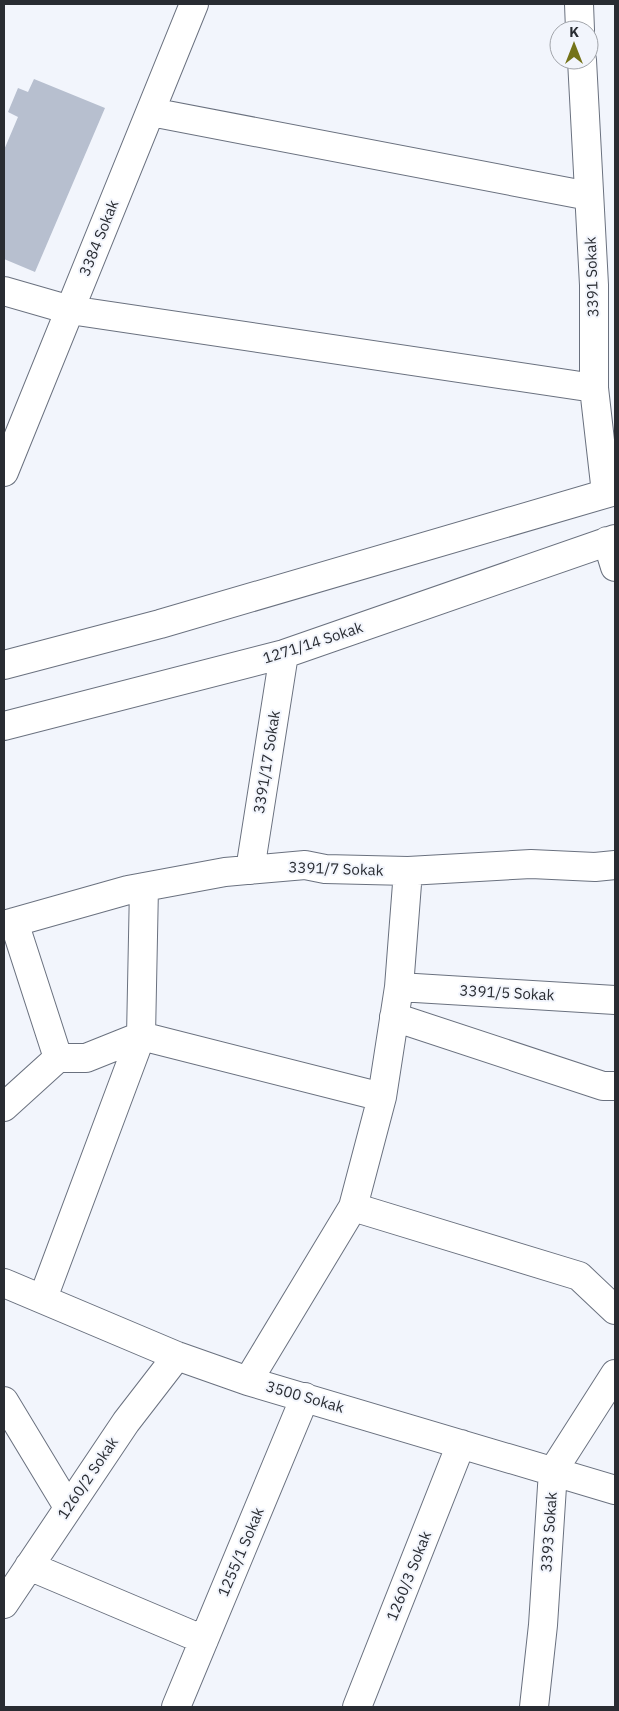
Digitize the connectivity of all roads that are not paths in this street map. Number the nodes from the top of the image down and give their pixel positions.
1 (194, 4) edge
2 (579, 4) edge
3 (580, 20) edge
4 (583, 70) edge
5 (151, 112) junction
6 (589, 196) junction
7 (615, 269) edge
8 (594, 285) junction
9 (4, 292) edge
10 (70, 310) junction
11 (594, 388) junction
12 (4, 472) edge
13 (611, 492) edge
14 (611, 540) edge
15 (615, 567) edge
16 (284, 654) junction
17 (4, 665) edge
18 (4, 726) edge
19 (615, 865) edge
20 (250, 870) junction
21 (408, 871) junction
22 (144, 887) junction
23 (9, 924) edge
24 (399, 987) junction
25 (615, 1000) edge
26 (394, 1017) junction
27 (141, 1036) junction
28 (58, 1058) junction
29 (615, 1086) edge
30 (382, 1097) junction
31 (4, 1107) edge
32 (352, 1208) junction
33 (4, 1282) edge
34 (43, 1298) junction
35 (615, 1310) edge
36 (177, 1356) junction
37 (615, 1374) edge
38 (248, 1380) junction
39 (305, 1397) junction
40 (4, 1401) edge
41 (461, 1444) junction
42 (553, 1471) junction
43 (615, 1490) edge
44 (68, 1507) junction
45 (29, 1566) junction
46 (4, 1604) edge
47 (204, 1640) junction
48 (176, 1707) edge
49 (357, 1707) edge
50 (534, 1707) edge

1 - 5 street, 3384 Sokak
2 - 3 street
4 - 6 street, 3391 Sokak
5 - 6 street
5 - 10 street, 3384 Sokak
6 - 8 street, 3391 Sokak
7 - 8 street
8 - 11 street, 3391 Sokak
9 - 10 street
10 - 11 street
10 - 12 street, 3384 Sokak
11 - 13 street, 3391 Sokak
13 - 17 street
14 - 15 street
14 - 16 street, 1271/14 Sokak
16 - 18 street, 1271/14 Sokak
16 - 20 street, 3391/17 Sokak
19 - 21 street, 3391/7 Sokak
20 - 21 street, 3391/7 Sokak
20 - 22 street, 3391/7 Sokak
21 - 24 street
22 - 23 street, 3391/7 Sokak
22 - 27 street
23 - 28 street
24 - 25 street, 3391/5 Sokak
24 - 26 street
26 - 29 street
26 - 30 street
27 - 28 street
27 - 30 street
27 - 34 street
28 - 31 street
30 - 32 street
32 - 35 street
32 - 38 street
33 - 34 street, 3500 Sokak
34 - 36 street, 3500 Sokak
36 - 38 street, 3500 Sokak
36 - 44 street, 1260/2 Sokak
37 - 42 street, 3393 Sokak
38 - 39 street, 3500 Sokak
39 - 41 street, 3500 Sokak
39 - 47 street, 1255/1 Sokak
40 - 44 street
41 - 42 street, 3500 Sokak
41 - 49 street, 1260/3 Sokak
42 - 43 street, 3500 Sokak
42 - 50 street, 3393 Sokak
44 - 45 street, 1260/2 Sokak
45 - 46 street, 1260/2 Sokak
45 - 47 street
47 - 48 street, 1255/1 Sokak

